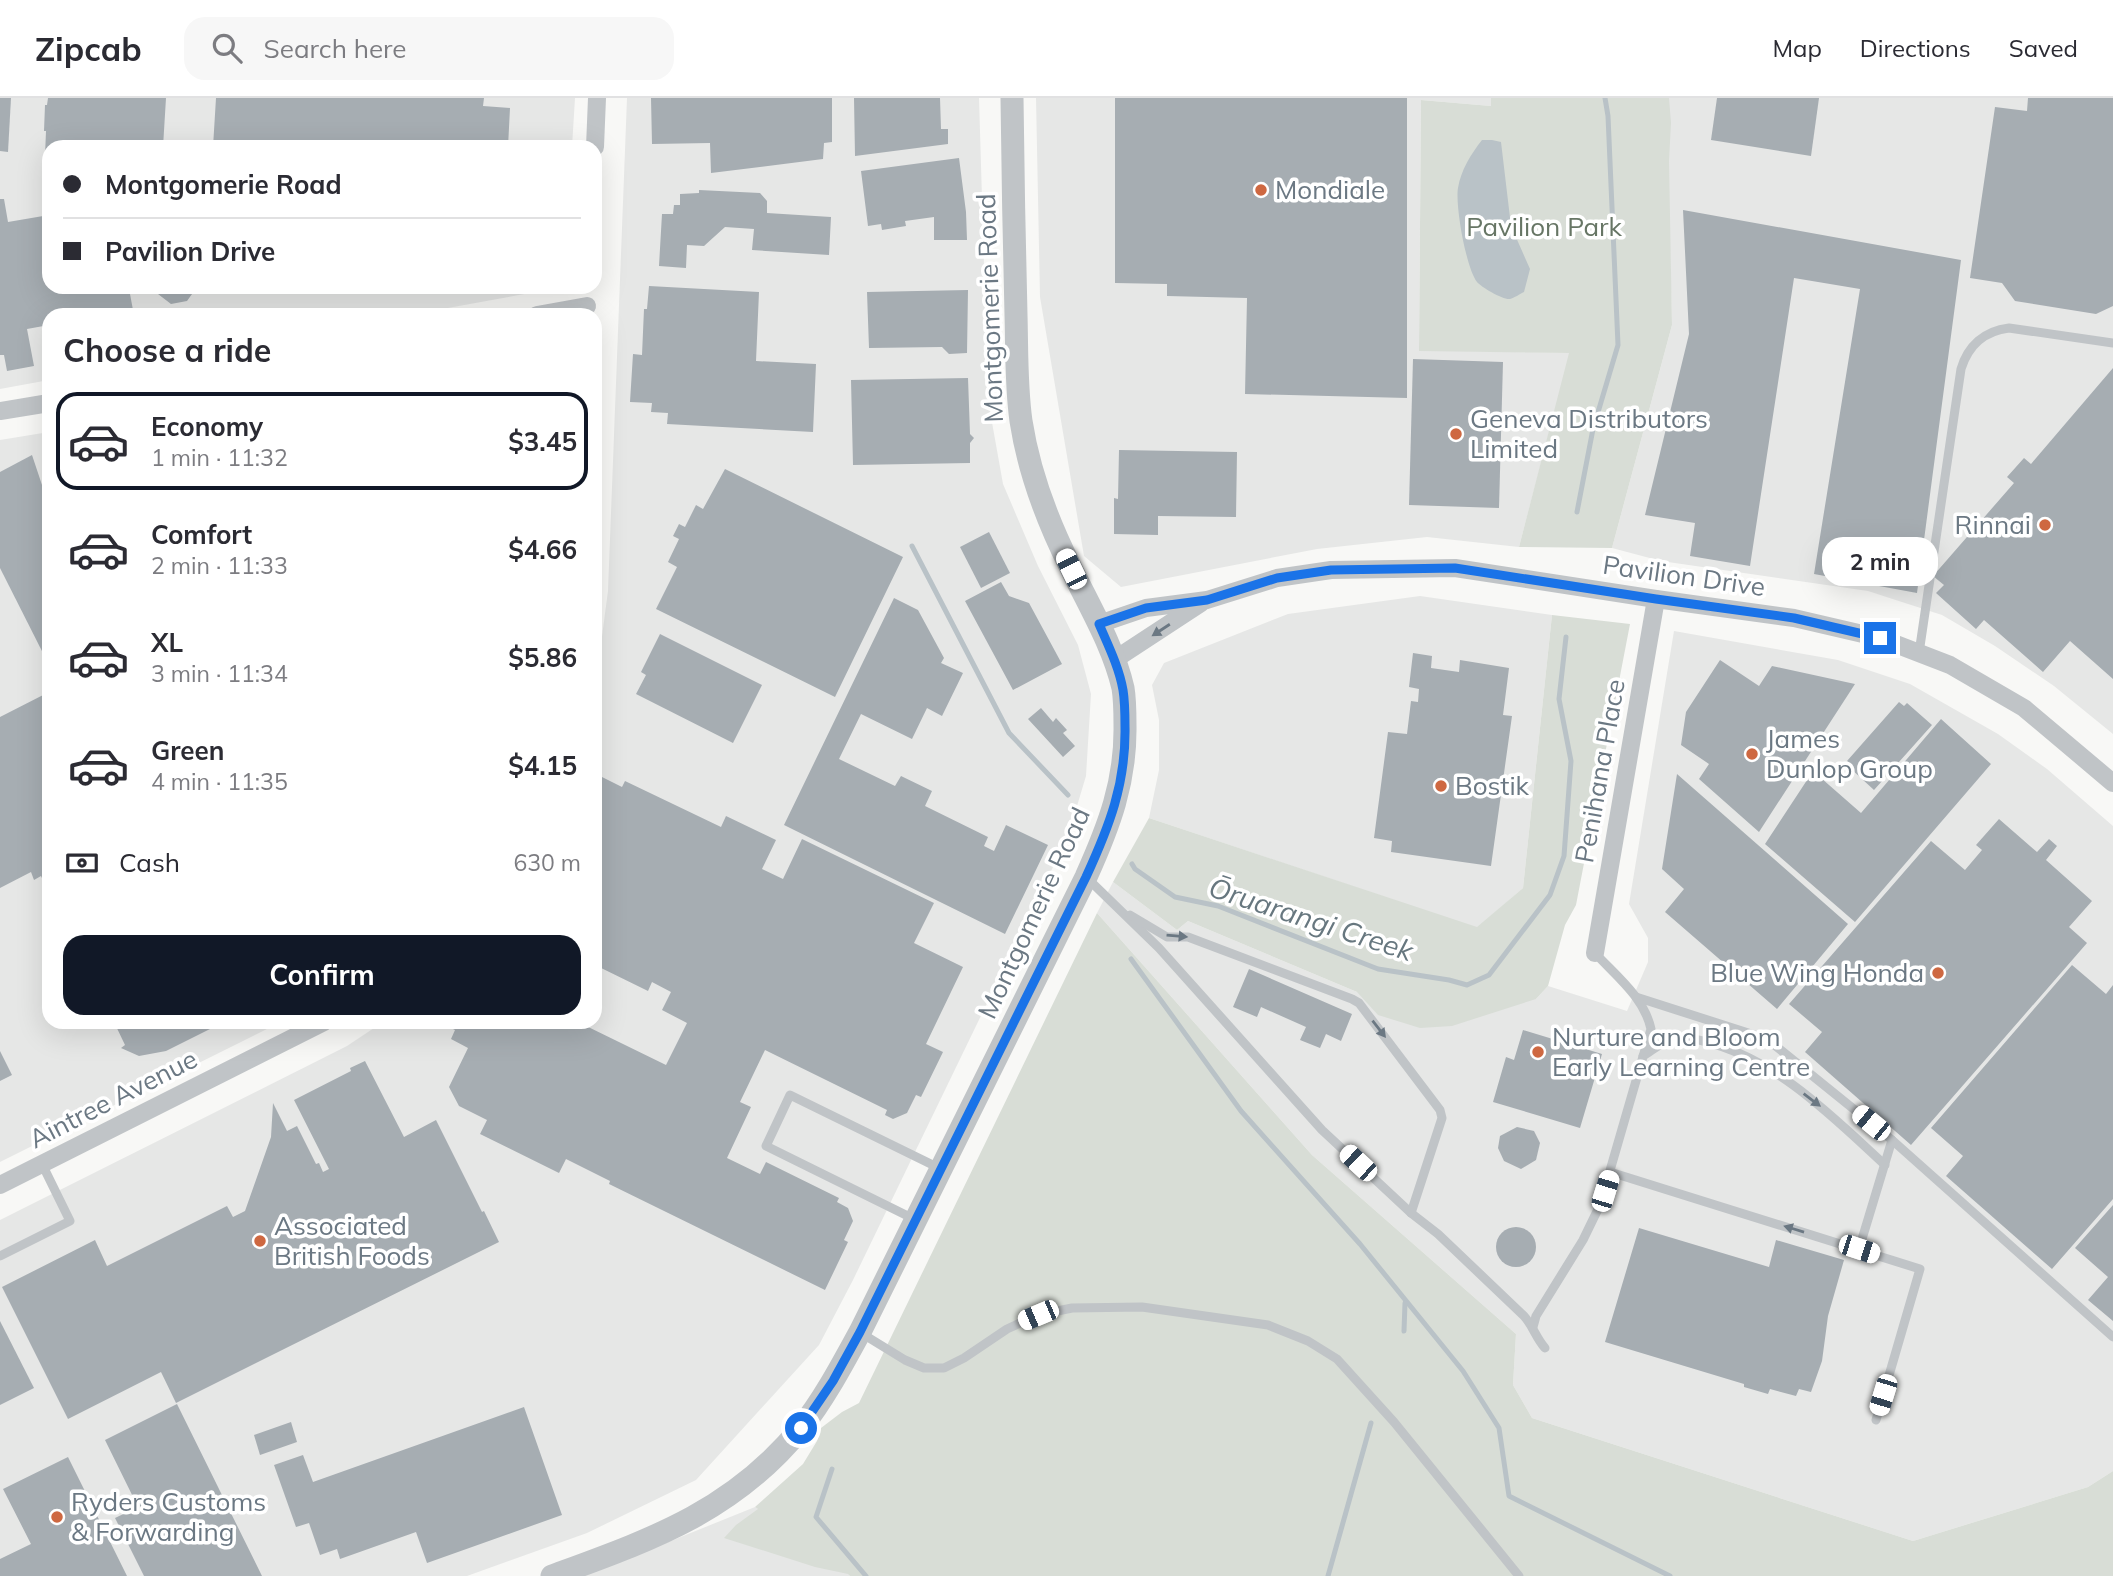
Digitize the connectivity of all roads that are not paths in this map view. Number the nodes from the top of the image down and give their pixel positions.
1 (597, 98) edge
2 (1012, 98) edge
3 (595, 140) edge
4 (2113, 344) edge
5 (42, 403) edge
6 (0, 411) edge
7 (1656, 599) junction
8 (1207, 600) junction
9 (1099, 624) junction
10 (1919, 653) junction
11 (1114, 660) junction
12 (2113, 783) edge
13 (1086, 877) junction
14 (1117, 907) junction
15 (1595, 953) joint
16 (1636, 997) junction
17 (301, 1029) edge
18 (1643, 1056) junction
19 (1892, 1140) junction
20 (42, 1164) junction
21 (1885, 1165) junction
22 (940, 1169) junction
23 (1610, 1172) junction
24 (0, 1185) edge
25 (1411, 1213) junction
26 (916, 1220) junction
27 (1859, 1249) junction
28 (0, 1256) edge
29 (1533, 1327) junction
30 (860, 1332) junction
31 (2113, 1337) edge
32 (1545, 1348) dead end
33 (1875, 1420) dead end
34 (552, 1576) edge
35 (1518, 1576) edge

1 - 3 street
2 - 9 street, Montgomerie Road
4 - 10 lane
5 - 6 street
7 - 8 street, Pavilion Drive
7 - 10 street, Pavilion Drive
7 - 15 street, Penihana Place
8 - 9 street, Pavilion Drive
8 -> 11 street, Pavilion Drive
9 - 11 street, Montgomerie Road
10 - 12 street, Pavilion Drive
11 - 13 street, Montgomerie Road
13 - 14 lane
13 - 22 street, Montgomerie Road
14 - 25 lane
14 -> 25 lane
15 - 16 lane
16 - 18 lane
16 - 19 lane
17 - 20 street, Aintree Avenue
18 -> 21 lane
18 - 23 lane
19 - 21 lane
19 - 31 lane
20 - 24 street, Aintree Avenue
20 - 28 lane
21 - 27 lane
22 - 26 street, Montgomerie Road
22 - 26 lane
27 -> 23 lane
23 - 29 lane
25 - 29 lane
26 - 30 street, Montgomerie Road
27 - 33 lane
29 - 32 lane
30 - 34 street, Montgomerie Road
30 - 35 lane

